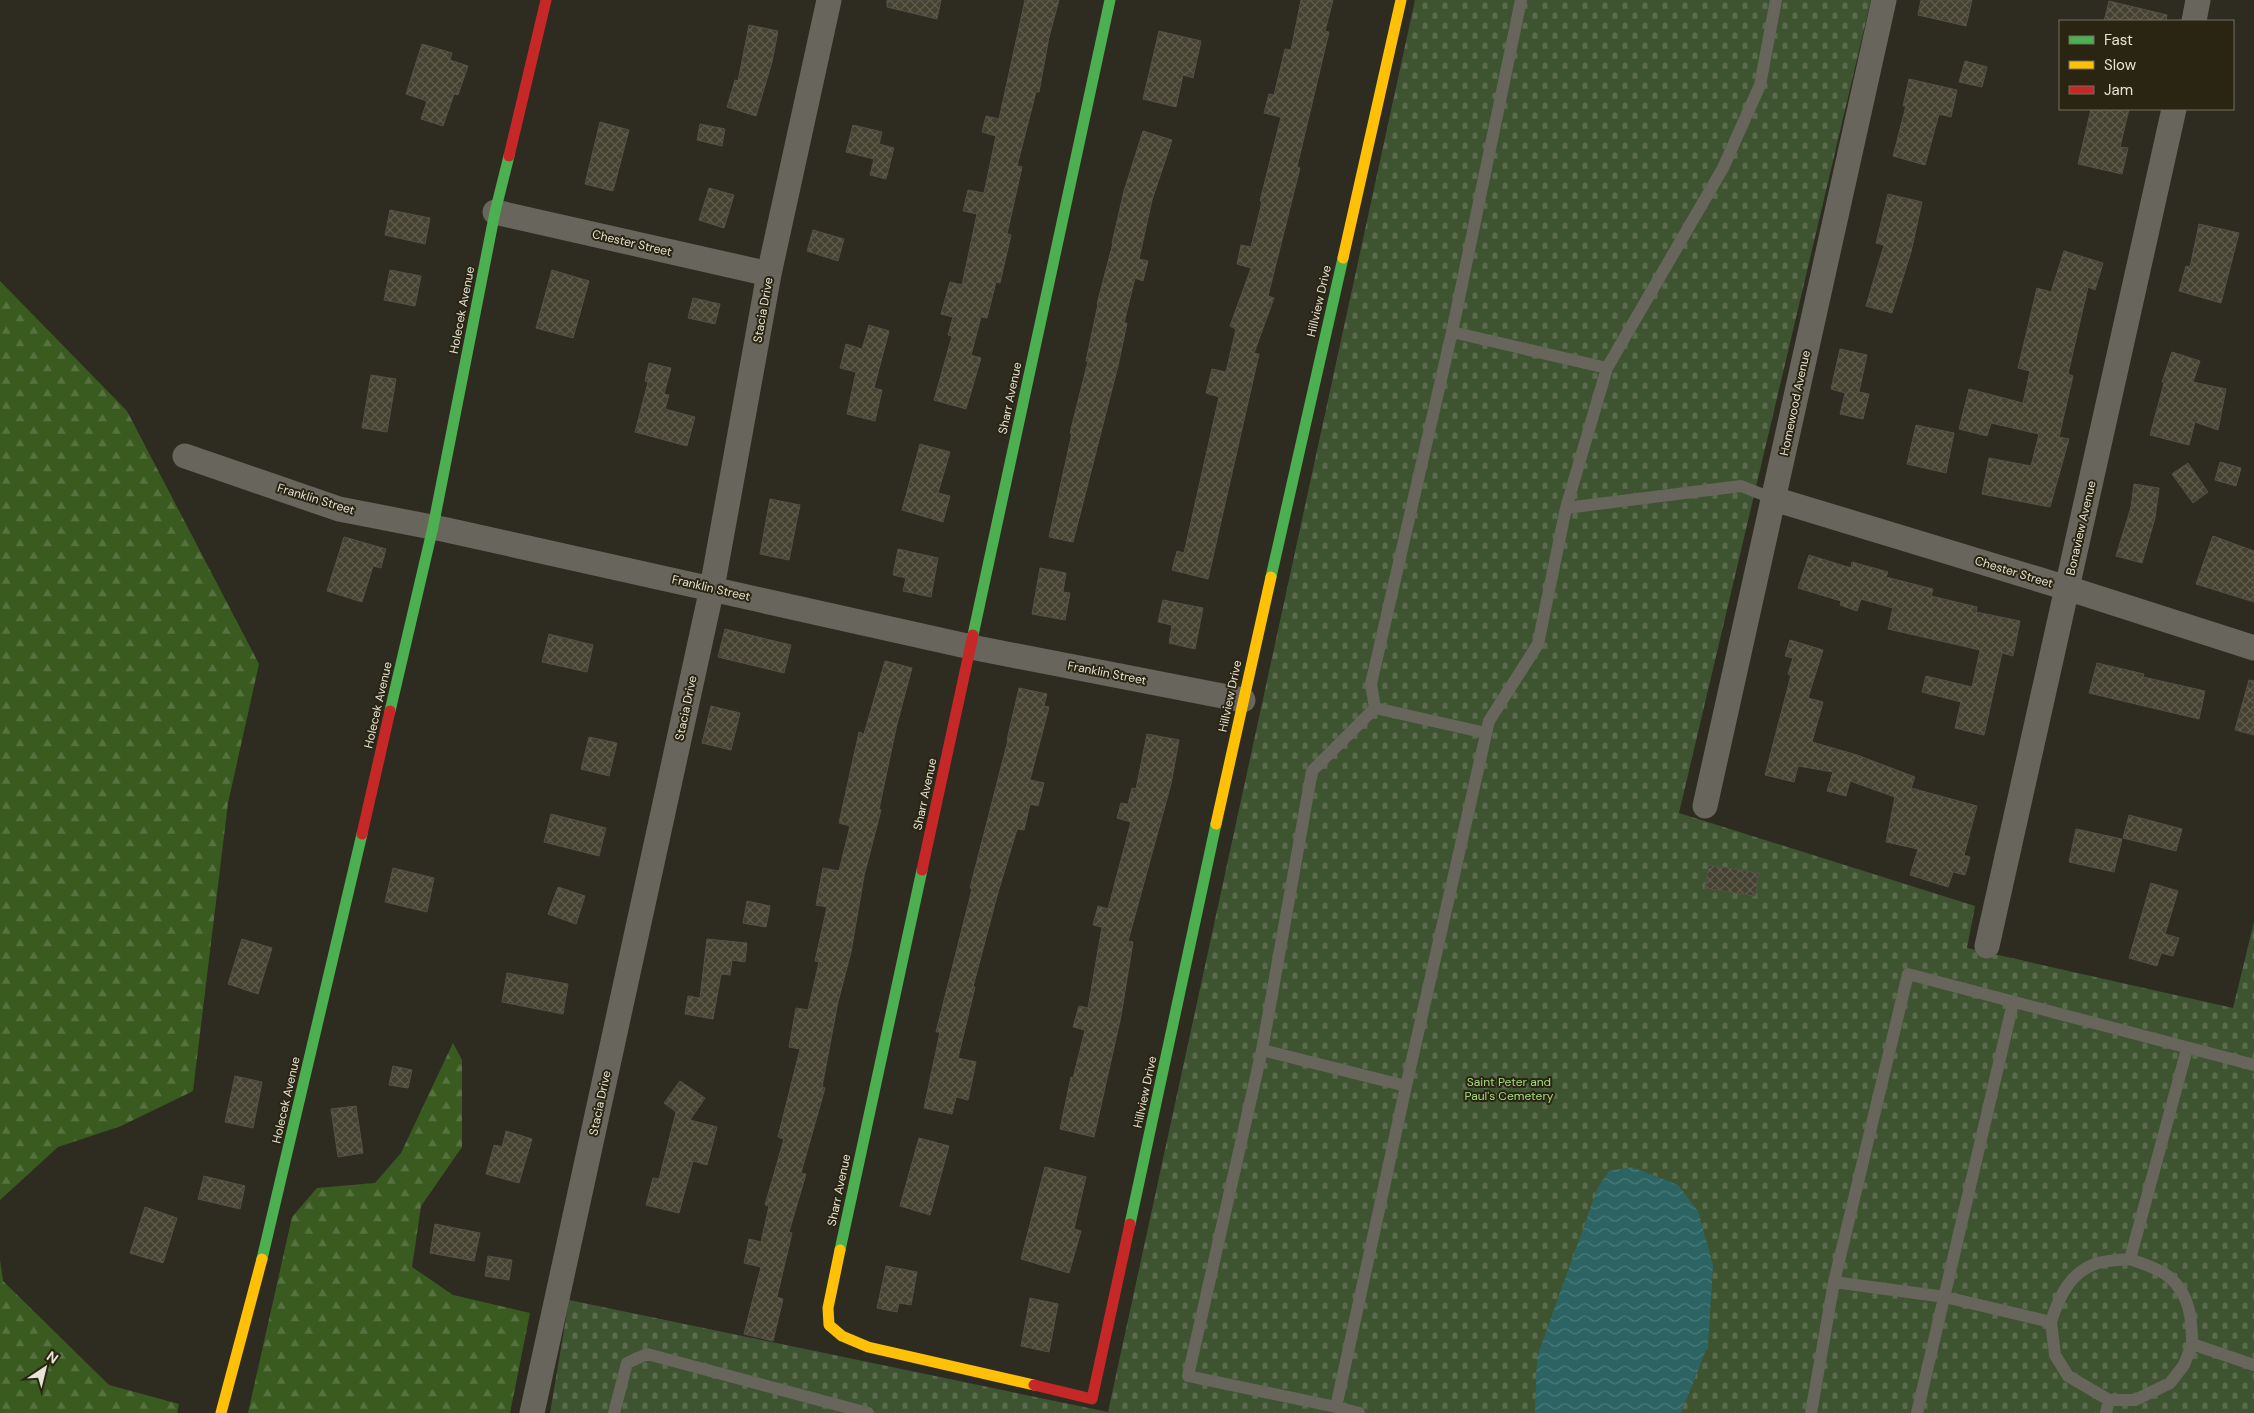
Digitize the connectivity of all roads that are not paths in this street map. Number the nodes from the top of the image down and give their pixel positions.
1 (546, 0) edge
2 (829, 0) edge
3 (1110, 0) edge
4 (1401, 0) edge
5 (1521, 0) edge
6 (1776, 0) edge
7 (1884, 0) edge
8 (2198, 0) edge
9 (2194, 20) edge
10 (2174, 110) edge
11 (495, 212) junction
12 (770, 274) junction
13 (1452, 332) junction
14 (1607, 368) junction
15 (185, 456) dead end
16 (1774, 499) junction
17 (1566, 508) junction
18 (433, 527) junction
19 (712, 588) junction
20 (2067, 588) junction
21 (971, 647) junction
22 (2254, 648) edge
23 (1243, 700) junction
24 (1375, 708) junction
25 (1486, 733) junction
26 (1705, 806) dead end
27 (1987, 946) dead end
28 (2013, 1003) junction
29 (2187, 1049) junction
30 (1262, 1050) junction
31 (2254, 1065) edge
32 (1406, 1086) junction
33 (2130, 1259) junction
34 (1834, 1282) junction
35 (1945, 1297) junction
36 (2051, 1322) junction
37 (2192, 1344) junction
38 (2254, 1365) edge
39 (1092, 1399) junction
40 (2109, 1400) junction
41 (1336, 1407) junction
42 (221, 1413) edge
43 (532, 1413) edge
44 (614, 1413) edge
45 (868, 1413) edge
46 (1090, 1413) edge
47 (1359, 1413) edge
48 (1811, 1413) edge
49 (1918, 1413) edge
50 (2106, 1413) edge

1 - 11 street, Holecek Avenue
2 - 12 street, Stacia Drive
3 - 21 street, Sharr Avenue
4 - 23 street, Hillview Drive
5 - 13 lane
6 - 14 lane
7 - 16 street, Homewood Avenue
8 - 9 street
10 - 20 street, Bonaview Avenue
11 - 12 street, Chester Street
11 - 18 street, Holecek Avenue
12 - 19 street, Stacia Drive
13 - 14 lane
13 - 24 lane
14 - 17 lane
15 - 18 street, Franklin Street
16 - 17 lane
16 - 20 street, Chester Street
16 - 26 street, Homewood Avenue
17 - 25 lane
18 - 19 street, Franklin Street
18 - 42 street, Holecek Avenue
19 - 21 street, Franklin Street
19 - 43 street, Stacia Drive
20 - 22 street, Chester Street
20 - 27 street, Bonaview Avenue
21 - 23 street, Franklin Street
21 - 39 street, Sharr Avenue
23 - 39 street, Hillview Drive
24 - 25 lane
24 - 30 lane
25 - 32 lane
28 - 29 lane
28 - 34 lane
28 - 35 lane
29 - 31 lane
29 - 33 lane
30 - 32 lane
30 - 41 lane
32 - 41 lane
33 - 36 lane
33 - 37 lane
34 - 35 lane
34 - 48 lane
35 - 36 lane
35 - 49 lane
36 - 40 lane
37 - 38 lane
37 - 40 lane
39 - 46 lane
40 - 50 lane
41 - 47 lane
44 - 45 lane

